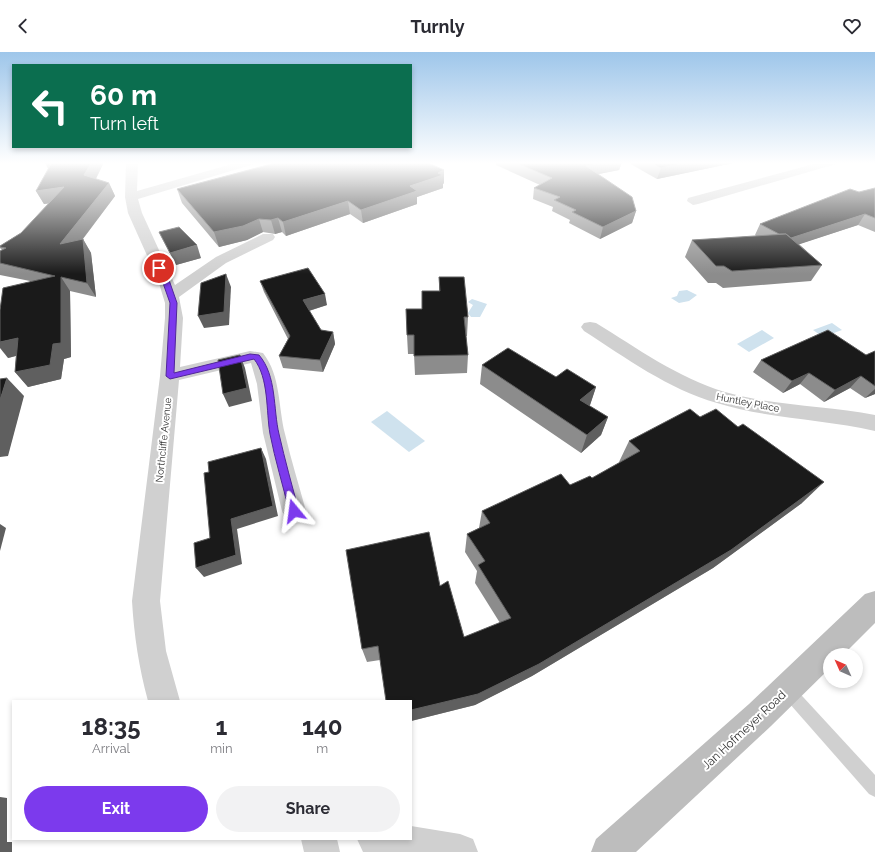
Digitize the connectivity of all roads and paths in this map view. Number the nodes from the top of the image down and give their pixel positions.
1 (132, 199) edge
2 (699, 199) edge
3 (693, 201) dead end
4 (268, 237) dead end
5 (171, 295) junction
6 (590, 327) dead end
7 (170, 376) junction
8 (875, 423) edge
9 (294, 511) dead end
10 (875, 604) edge
11 (787, 690) junction
12 (164, 700) edge
13 (875, 788) edge
14 (319, 840) edge
15 (382, 840) edge
16 (322, 852) edge
17 (460, 852) edge
18 (609, 852) edge

1 - 5 street, Northcliffe Avenue
2 - 3 street
4 - 5 street
5 - 7 street, Northcliffe Avenue
6 - 8 street, Huntley Place
7 - 9 street
7 - 12 street, Northcliffe Avenue
10 - 11 street, Jan Hofmeyer Road
11 - 13 lane
11 - 18 street, Jan Hofmeyer Road
14 - 16 street
15 - 17 street

